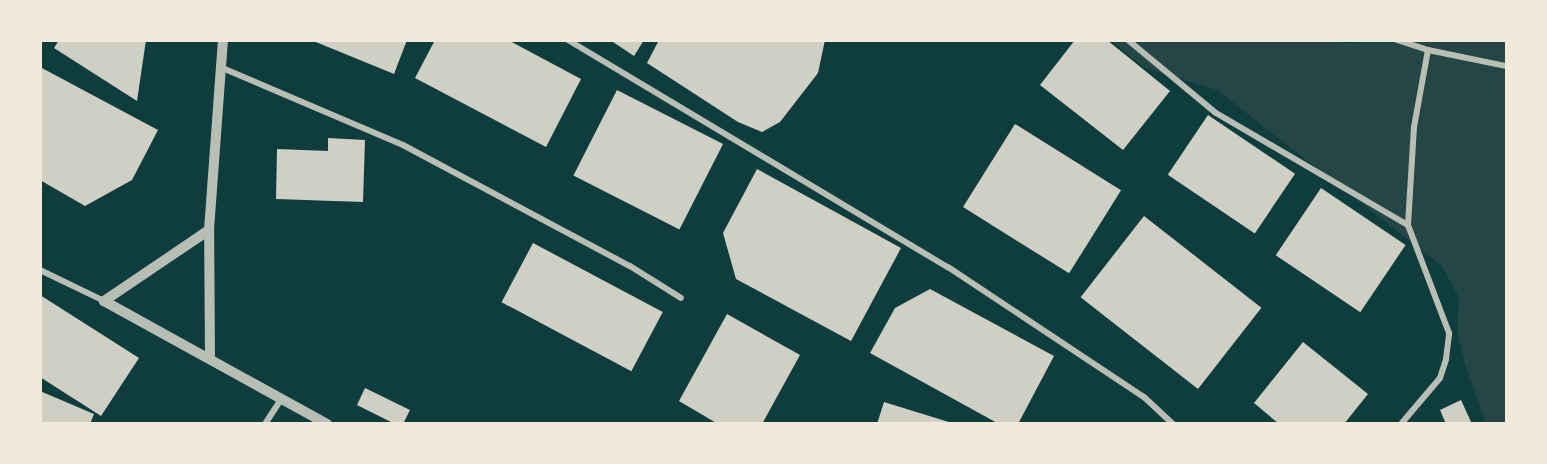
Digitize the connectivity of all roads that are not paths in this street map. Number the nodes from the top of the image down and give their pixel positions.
1 (223, 40) edge
2 (568, 40) edge
3 (1128, 40) edge
4 (1397, 40) edge
5 (1428, 50) junction
6 (1506, 57) edge
7 (1503, 65) edge
8 (220, 66) junction
9 (1408, 225) junction
10 (208, 230) junction
11 (40, 270) edge
12 (681, 298) dead end
13 (104, 301) junction
14 (210, 358) junction
15 (282, 398) junction
16 (265, 423) edge
17 (327, 423) edge
18 (1173, 423) edge
19 (1401, 423) edge

1 - 8 street
2 - 18 street
3 - 9 street
4 - 5 street
5 - 7 street
5 - 9 street
6 - 7 street
8 - 10 street
8 - 12 street
9 - 19 street
10 - 13 street
10 - 14 street
11 - 13 street
13 - 14 street
14 - 15 street
15 - 16 street
15 - 17 street

